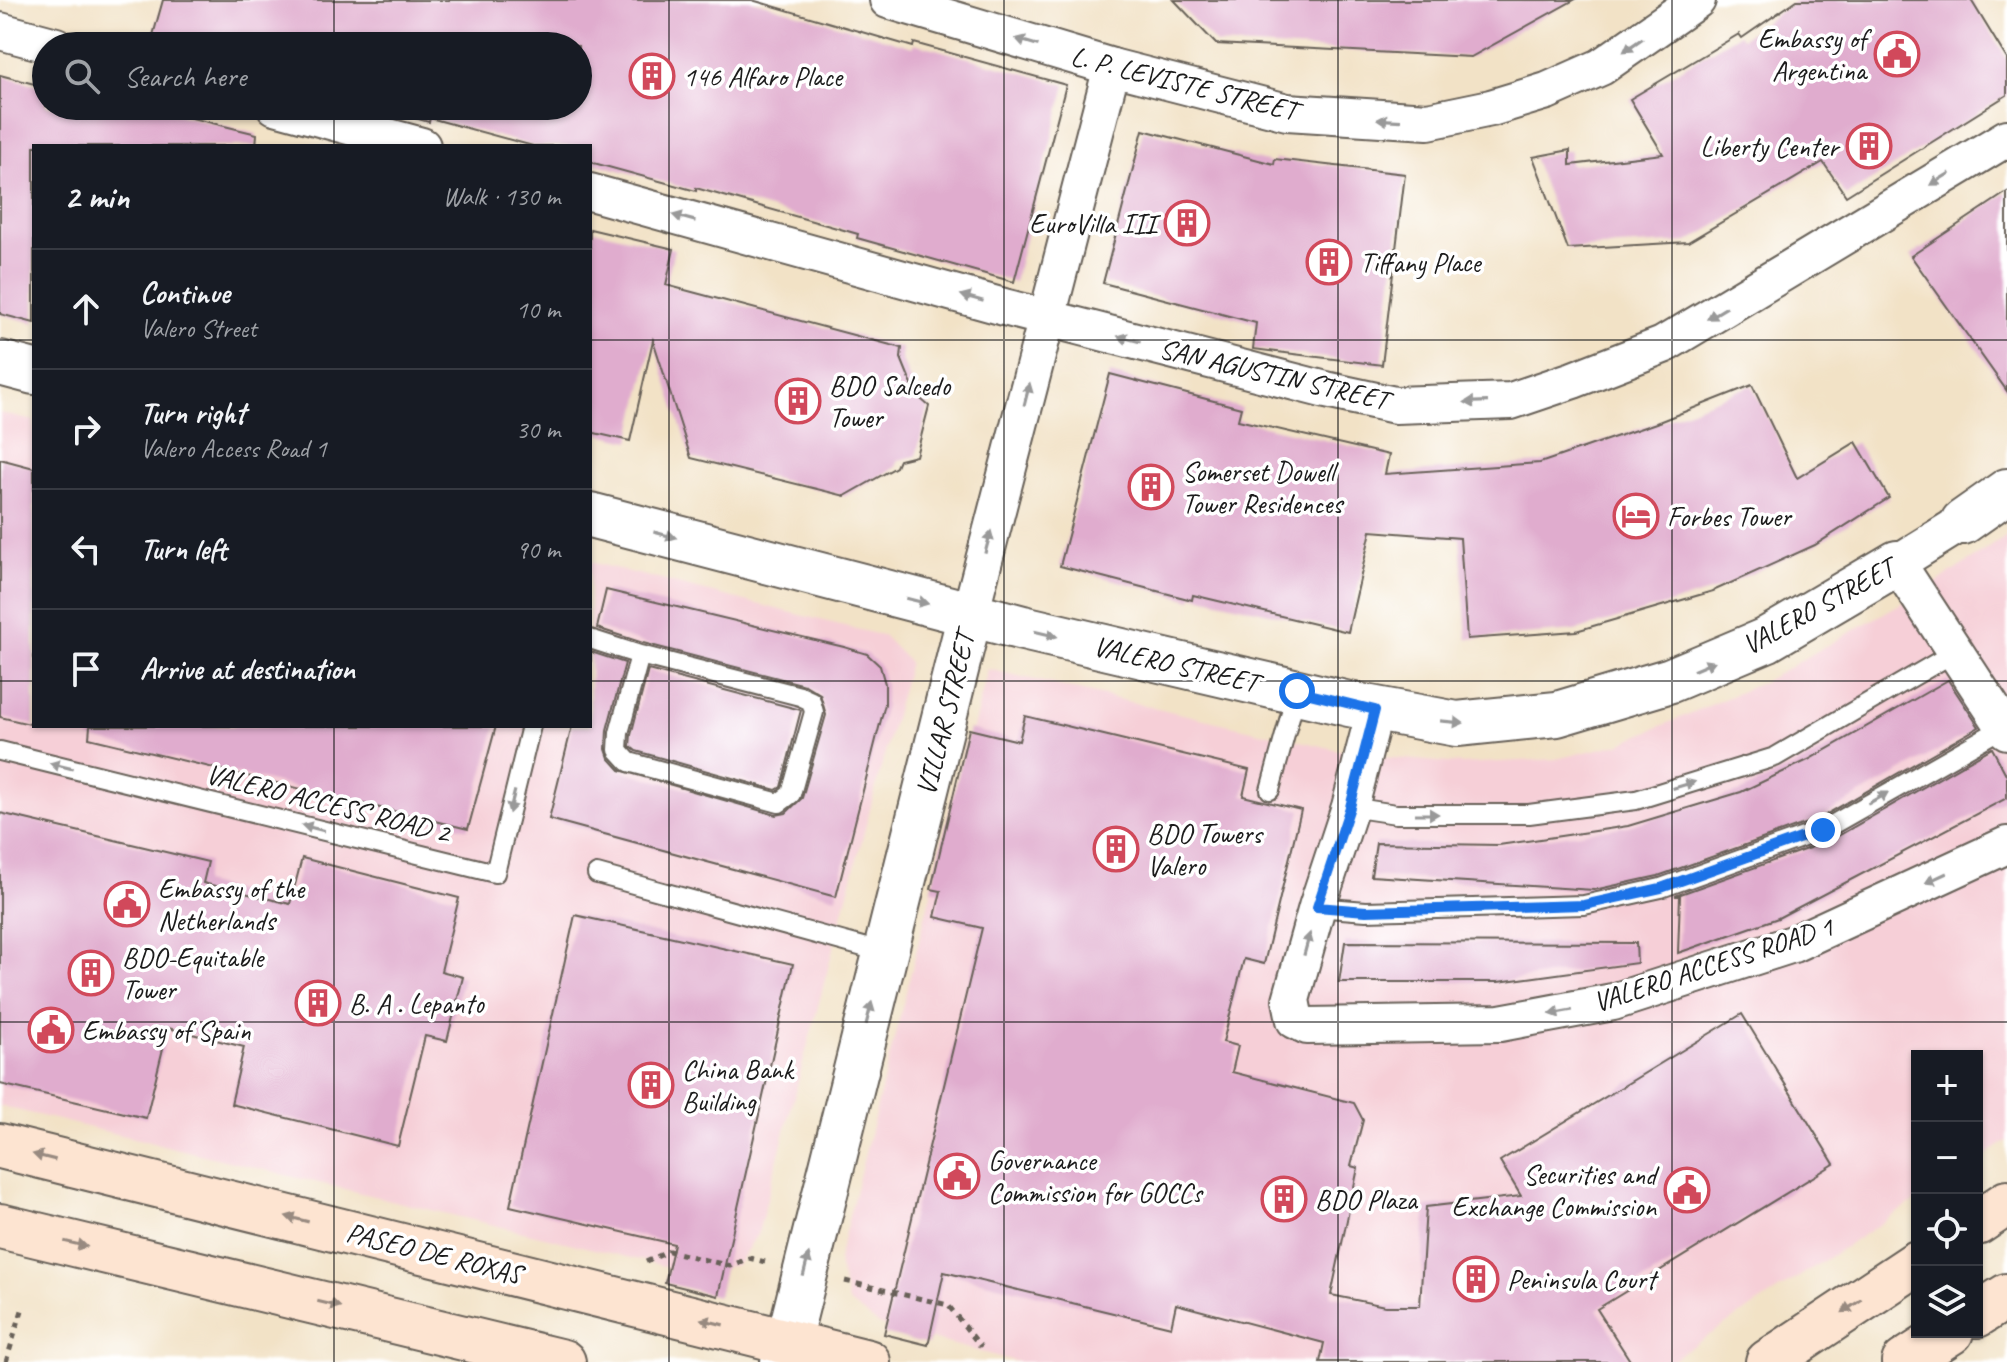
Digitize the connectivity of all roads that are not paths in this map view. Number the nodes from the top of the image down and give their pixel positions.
1 (888, 0) edge
2 (1697, 0) edge
3 (0, 31) edge
4 (32, 40) edge
5 (1112, 67) junction
6 (326, 120) edge
7 (2007, 138) edge
8 (415, 144) edge
9 (592, 193) edge
10 (1047, 318) junction
11 (0, 363) edge
12 (32, 371) edge
13 (2007, 491) edge
14 (592, 516) edge
15 (1963, 522) joint
16 (1897, 563) junction
17 (970, 614) junction
18 (592, 640) edge
19 (1955, 652) junction
20 (640, 655) junction
21 (1297, 691) junction
22 (1375, 710) junction
23 (531, 728) edge
24 (2005, 729) edge
25 (0, 751) edge
26 (1270, 790) dead end
27 (1350, 807) junction
28 (2007, 845) edge
29 (597, 874) dead end
30 (1317, 907) junction
31 (885, 953) junction
32 (0, 1146) edge
33 (2007, 1203) edge
34 (1983, 1219) edge
35 (0, 1226) edge
36 (1912, 1266) edge
37 (2007, 1296) edge
38 (1983, 1311) edge
39 (1942, 1338) edge
40 (785, 1352) edge
41 (563, 1362) edge
42 (868, 1362) edge
43 (1768, 1362) edge
44 (1904, 1362) edge

5 -> 1 street, L. P. LEVISTE STREET
2 -> 5 street, L. P. LEVISTE STREET
3 - 4 street
5 - 10 street, VILLAR STREET
6 - 8 street
7 -> 10 street, SAN AGUSTIN STREET
10 -> 9 street, SAN AGUSTIN STREET
17 -> 10 street, VILLAR STREET
11 - 12 street
13 - 15 street, VALERO STREET
14 -> 17 street, VALERO STREET
15 - 16 street, VALERO STREET
16 - 19 street
22 -> 16 street, VALERO STREET
17 -> 21 street, VALERO STREET
17 - 31 street, VILLAR STREET
18 - 20 lane
19 - 24 street
27 -> 19 lane
20 - 20 lane
21 - 22 street, VALERO STREET
21 - 26 lane
22 - 27 street, VALERO ACCESS ROAD 1
23 -> 25 lane, VALERO ACCESS ROAD 2
30 -> 24 lane
27 - 30 street, VALERO ACCESS ROAD 1
28 -> 30 street, VALERO ACCESS ROAD 1
29 - 31 lane
40 -> 31 street, VILLAR STREET
40 -> 32 main road, PASEO DE ROXAS
33 - 34 main road
35 -> 41 main road
36 -> 43 main road
37 - 38 main road
39 - 44 main road
40 - 42 main road, PASEO DE ROXAS

